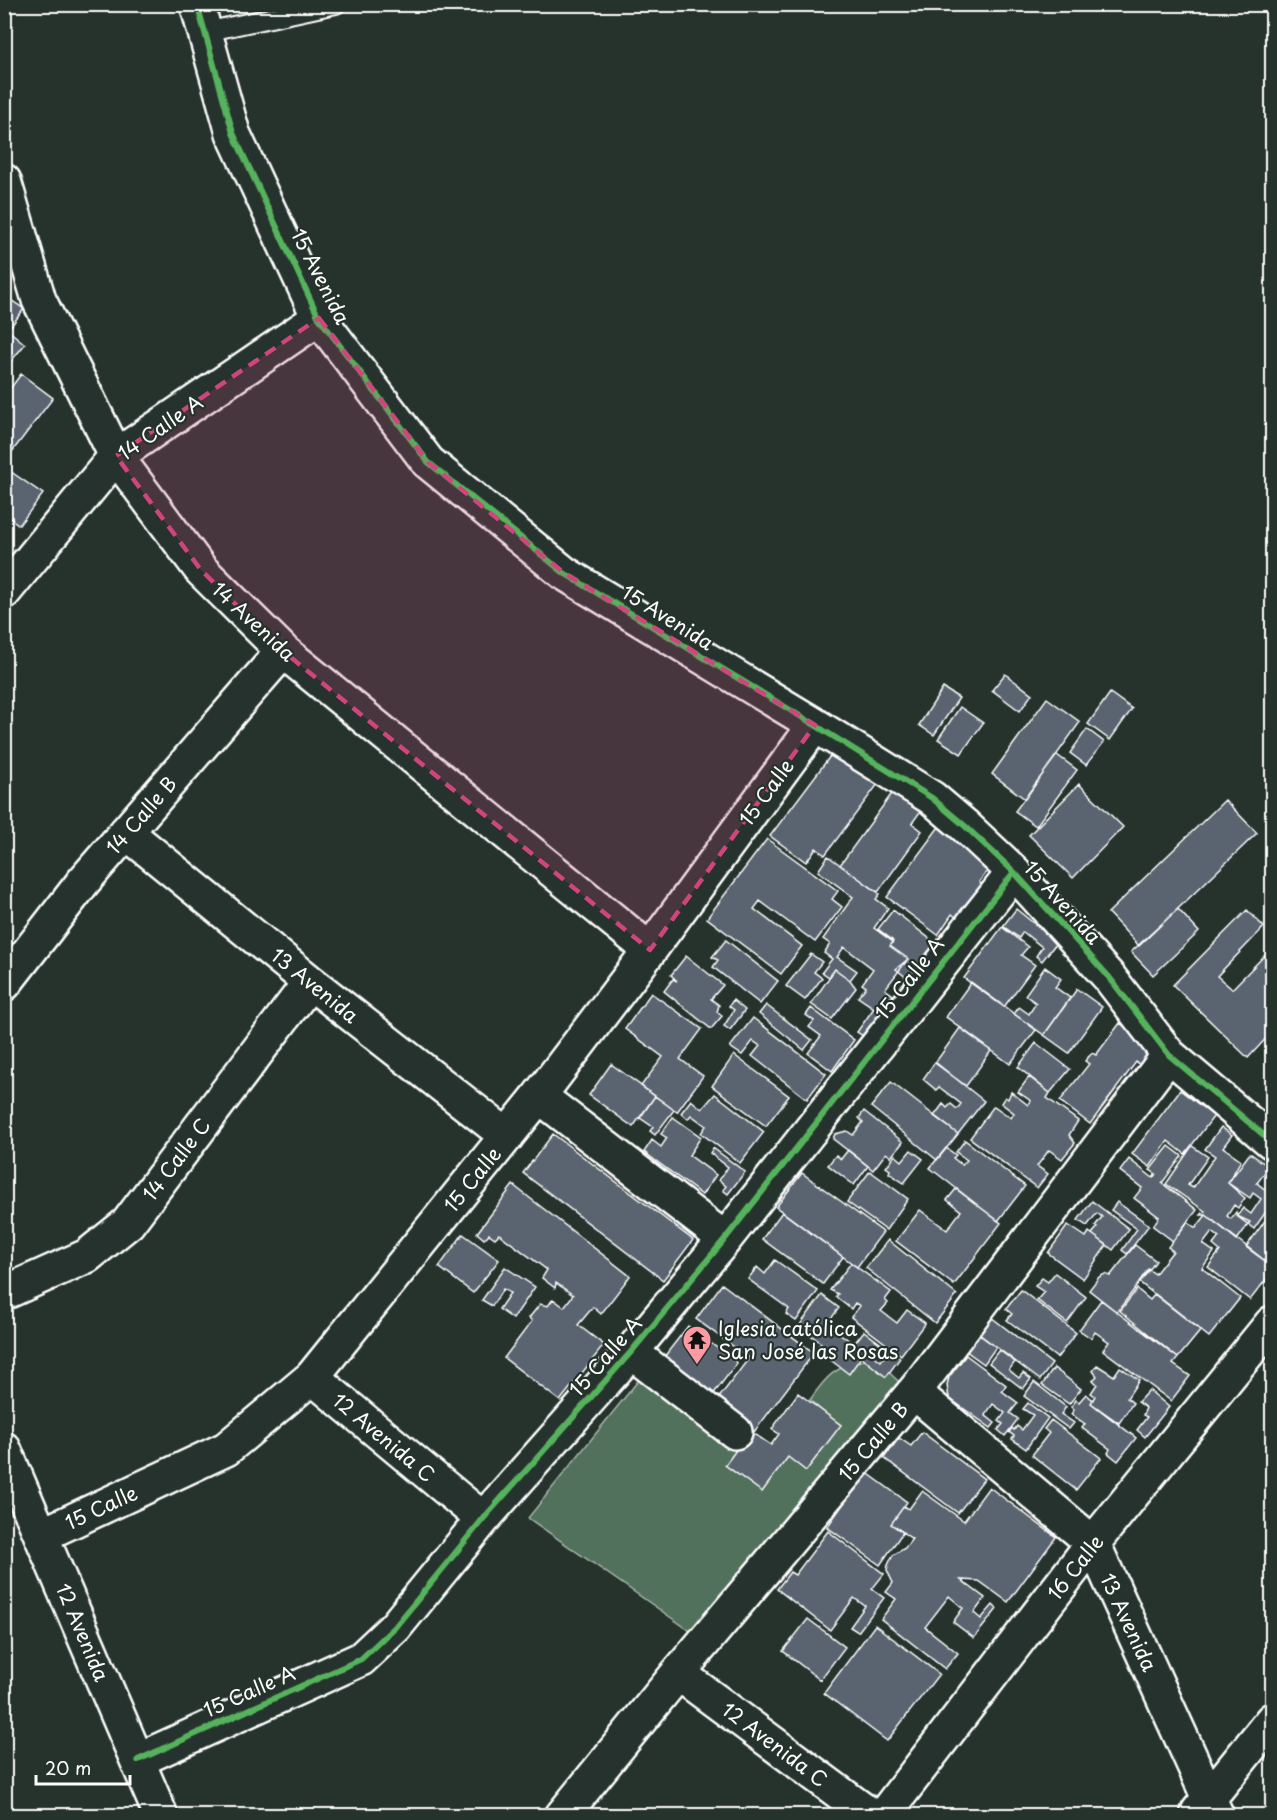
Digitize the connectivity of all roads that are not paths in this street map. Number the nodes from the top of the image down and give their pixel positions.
1 (336, 4) edge
2 (201, 18) edge
3 (7, 196) edge
4 (319, 318) junction
5 (116, 456) junction
6 (4, 592) edge
7 (284, 651) junction
8 (815, 725) junction
9 (126, 832) junction
10 (1014, 872) junction
11 (650, 950) junction
12 (310, 982) junction
13 (4, 984) edge
14 (1169, 1055) junction
15 (539, 1096) junction
16 (507, 1136) junction
17 (1272, 1142) edge
18 (725, 1239) junction
19 (4, 1293) edge
20 (1272, 1323) edge
21 (632, 1353) junction
22 (312, 1377) junction
23 (914, 1392) junction
24 (735, 1432) dead end
25 (4, 1449) edge
26 (483, 1519) junction
27 (42, 1535) junction
28 (1093, 1543) junction
29 (678, 1673) junction
30 (1272, 1720) edge
31 (138, 1760) junction
32 (1208, 1809) edge
33 (161, 1815) edge
34 (562, 1815) edge
35 (871, 1815) edge
36 (883, 1815) edge

1 - 2 lane
2 - 4 street, 15 Avenida
3 - 5 street, 14 Avenida
4 - 5 street, 14 Calle A
4 - 8 street, 15 Avenida
5 - 6 street, 14 Calle A
5 - 7 street, 14 Avenida
7 - 9 street, 14 Calle B
7 - 11 street, 14 Avenida
8 - 10 street, 15 Avenida
8 - 11 street, 15 Calle
9 - 12 street, 13 Avenida
9 - 13 street, 14 Calle B
10 - 14 street, 15 Avenida
10 - 18 street, 15 Calle A
11 - 15 street, 15 Calle
12 - 16 street, 13 Avenida
12 - 19 street, 14 Calle C
14 - 17 street, 15 Avenida
14 - 23 street, 15 Calle B
15 - 16 street, 15 Calle
15 - 18 street
16 - 22 street, 15 Calle
18 - 21 street, 15 Calle A
20 - 28 street, 16 Calle
21 - 24 street
21 - 26 street, 15 Calle A
22 - 26 street, 12 Avenida C
22 - 27 street, 15 Calle
23 - 28 street, 13 Avenida
23 - 29 street, 15 Calle B
25 - 27 street, 12 Avenida
26 - 31 street, 15 Calle A
27 - 31 street, 12 Avenida
28 - 32 street, 13 Avenida
28 - 36 street, 16 Calle
29 - 34 street, 15 Calle B
29 - 35 street, 12 Avenida C
30 - 32 street
31 - 33 street, 12 Avenida

